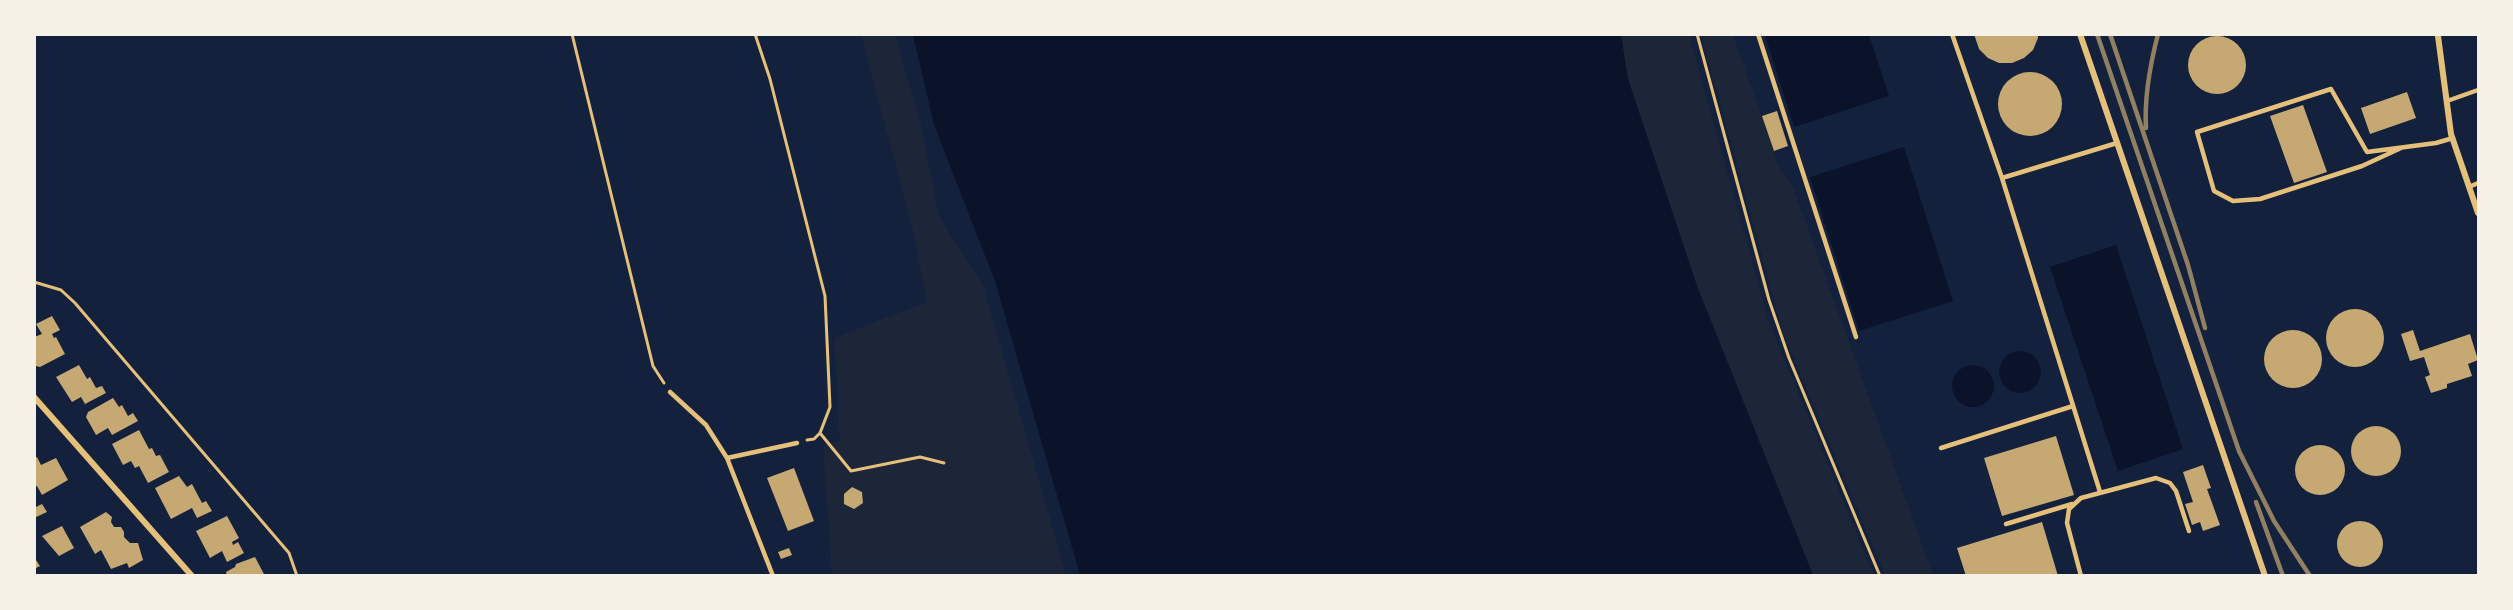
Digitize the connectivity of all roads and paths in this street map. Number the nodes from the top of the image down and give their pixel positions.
1 (572, 34) edge
2 (755, 34) edge
3 (1696, 34) edge
4 (1758, 34) edge
5 (1952, 34) edge
6 (2080, 34) edge
7 (2438, 36) dead end
8 (2478, 90) edge
9 (2447, 101) junction
10 (2453, 138) junction
11 (2117, 143) junction
12 (2400, 148) junction
13 (2002, 178) junction
14 (2478, 183) edge
15 (2469, 187) junction
16 (2478, 213) edge
17 (34, 282) edge
18 (1856, 337) dead end
19 (670, 392) joint
20 (34, 397) edge
21 (2073, 405) junction
22 (820, 433) junction
23 (797, 443) joint
24 (1941, 448) dead end
25 (727, 458) junction
26 (944, 463) dead end
27 (2100, 492) junction
28 (2074, 503) junction
29 (2006, 524) dead end
30 (2189, 531) dead end
31 (192, 576) edge
32 (297, 576) edge
33 (773, 576) edge
34 (1880, 576) edge
35 (2081, 576) edge
36 (2265, 576) edge

1 - 19 path
2 - 22 path
3 - 34 path
4 - 18 lane
5 - 13 lane
6 - 11 street
7 - 9 street
8 - 9 lane
9 - 10 street
10 - 12 lane
10 - 15 street
11 - 13 lane
11 - 36 street
12 - 12 lane
13 - 21 lane
14 - 15 lane
15 - 16 street
17 - 32 path
19 - 25 lane
20 - 31 street
21 - 24 lane
21 - 27 lane
22 - 23 path
22 - 26 path
23 - 25 lane
25 - 33 lane
27 - 28 lane
27 - 30 lane
28 - 29 lane
28 - 35 lane

